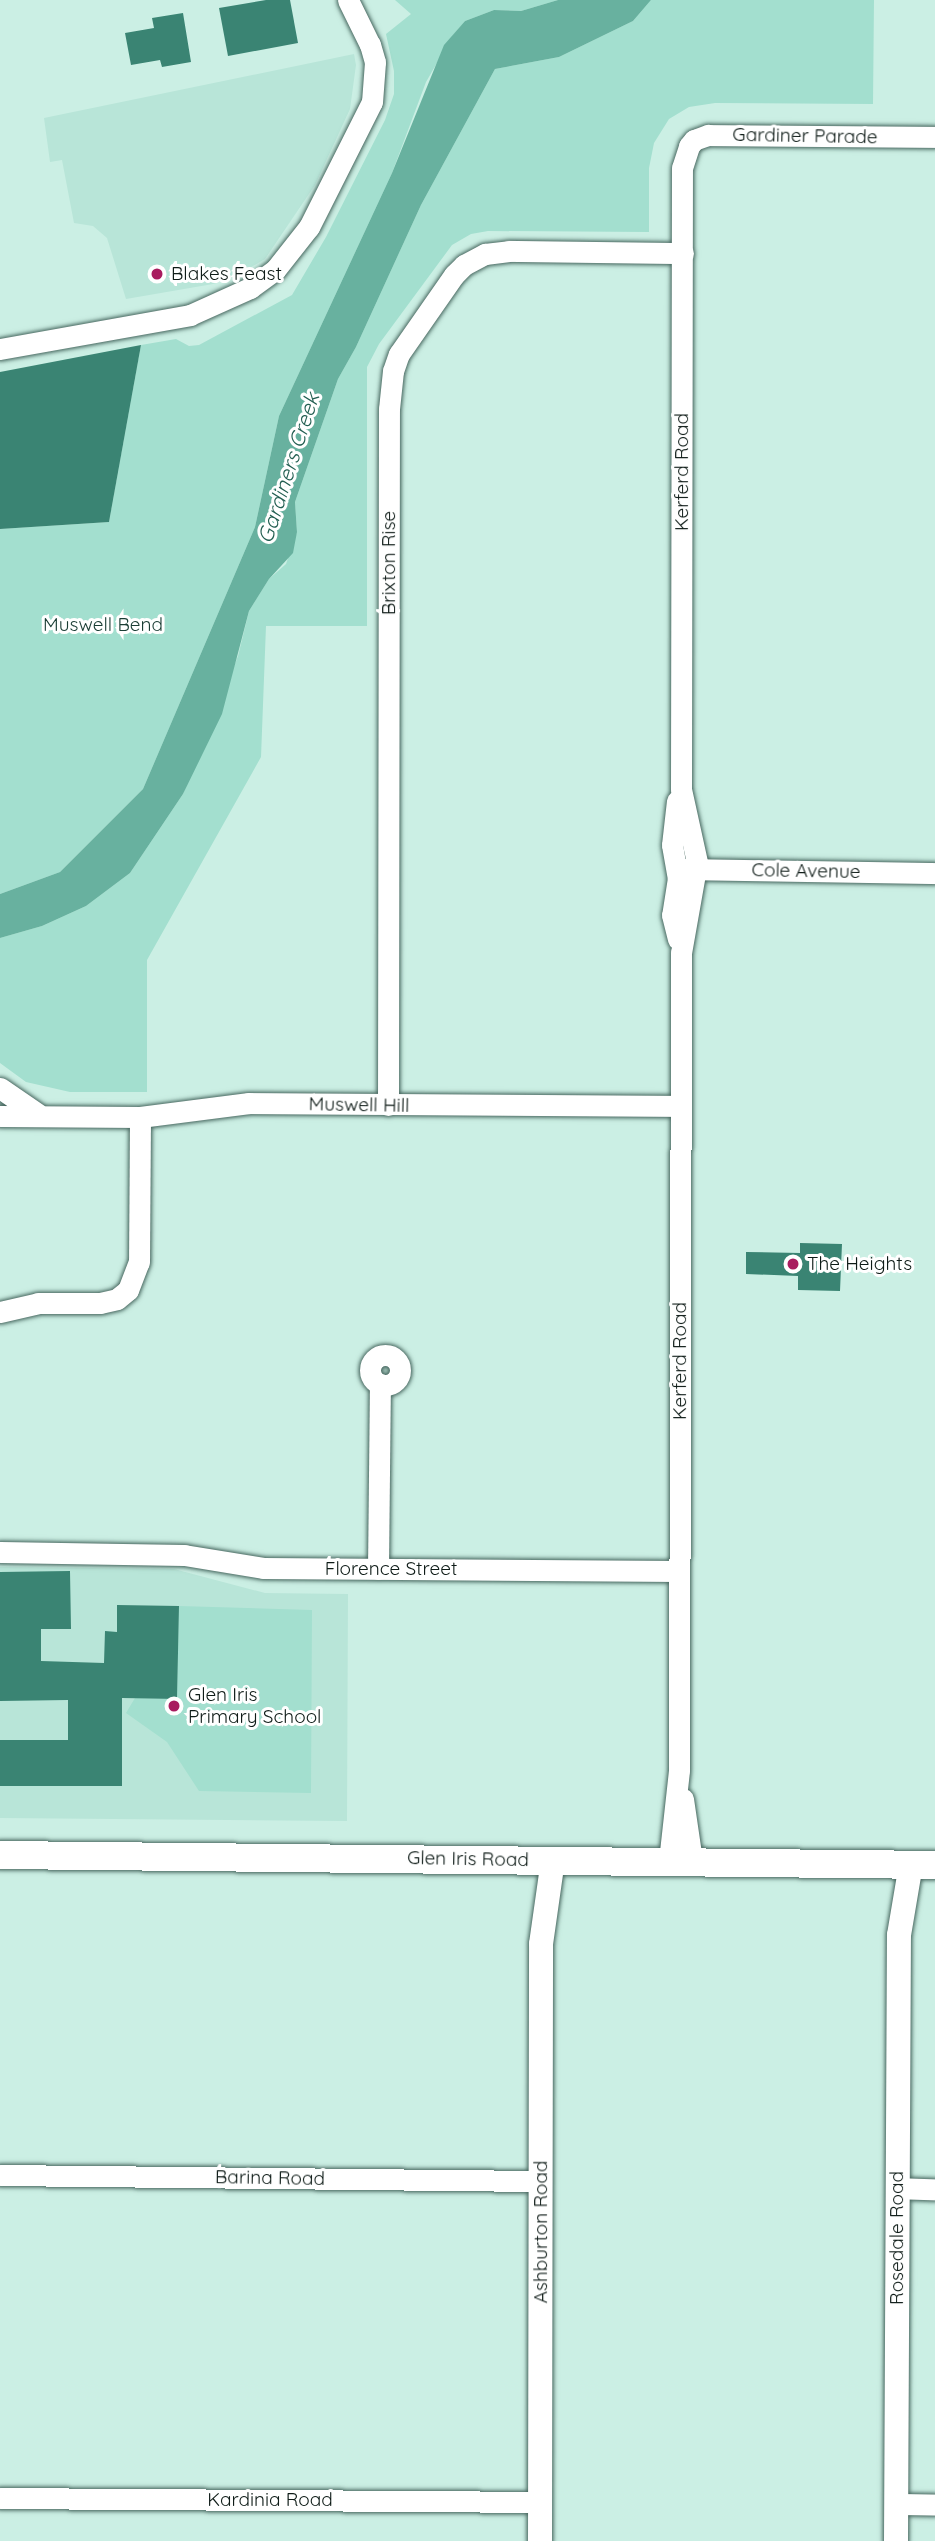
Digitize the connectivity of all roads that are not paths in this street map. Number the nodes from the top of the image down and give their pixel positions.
1 (348, 0) edge
2 (935, 137) edge
3 (684, 155) joint
4 (683, 253) junction
5 (0, 349) edge
6 (687, 869) junction
7 (935, 873) edge
8 (0, 1088) edge
9 (0, 1105) edge
10 (388, 1105) junction
11 (680, 1106) junction
12 (38, 1114) junction
13 (0, 1116) edge
14 (140, 1117) junction
15 (0, 1312) edge
16 (380, 1384) dead end
17 (0, 1552) edge
18 (378, 1569) junction
19 (679, 1572) junction
20 (0, 1855) edge
21 (542, 1859) junction
22 (681, 1861) junction
23 (911, 1864) edge
24 (0, 2175) edge
25 (541, 2181) junction
26 (897, 2188) junction
27 (935, 2189) edge
28 (0, 2498) edge
29 (540, 2502) junction
30 (896, 2504) junction
31 (935, 2505) edge
32 (540, 2541) edge
33 (896, 2541) edge

1 - 5 street
2 - 3 street, Gardiner Parade
3 - 4 street, Kerferd Road
4 - 6 street, Kerferd Road
4 - 10 street, Brixton Rise
6 - 7 street, Cole Avenue
6 - 11 street, Kerferd Road
8 - 12 street
9 - 12 street, Muswell Hill
10 - 11 street, Muswell Hill
10 - 14 street, Muswell Hill
11 - 19 street, Kerferd Road
12 - 13 street, Muswell Hill
12 - 14 street, Muswell Hill
14 - 15 street
16 - 18 street
17 - 18 street, Florence Street
18 - 19 street, Florence Street
19 - 22 street, Kerferd Road
20 - 21 main road, Glen Iris Road
21 - 22 main road, Glen Iris Road
21 - 25 street, Ashburton Road
22 - 23 main road, Glen Iris Road
23 - 26 street, Rosedale Road
24 - 25 street, Barina Road
25 - 29 street, Ashburton Road
26 - 27 street
26 - 30 street, Rosedale Road
28 - 29 street, Kardinia Road
29 - 32 street, Ashburton Road
30 - 31 street
30 - 33 street, Rosedale Road

